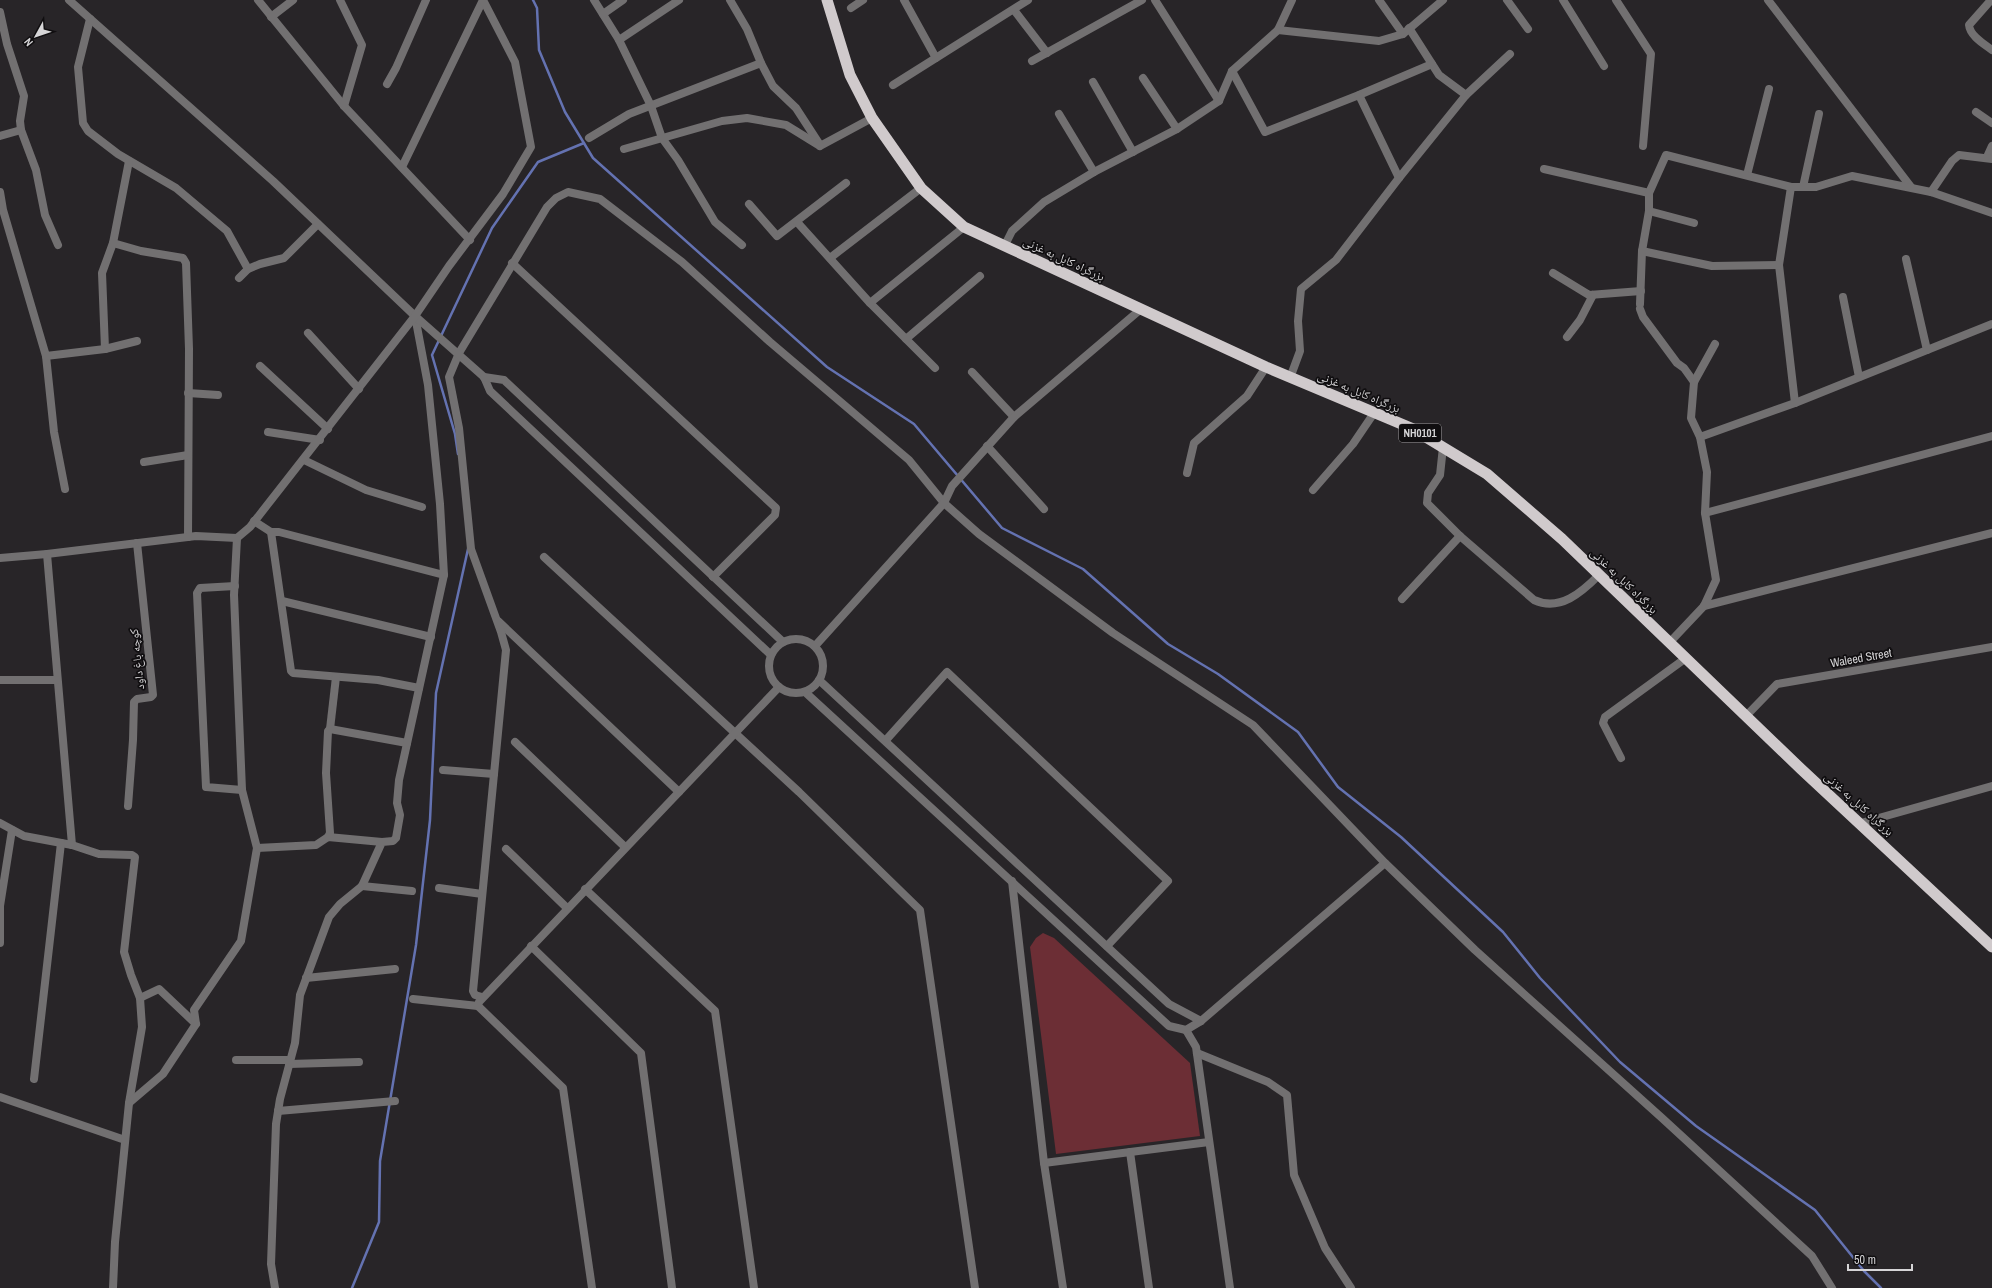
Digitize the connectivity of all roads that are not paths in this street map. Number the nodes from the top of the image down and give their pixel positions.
1 (69, 0) edge
2 (258, 0) edge
3 (293, 0) edge
4 (340, 0) edge
5 (426, 0) edge
6 (483, 0) edge
7 (594, 0) edge
8 (623, 0) edge
9 (680, 0) edge
10 (730, 0) edge
11 (827, 0) edge
12 (863, 0) edge
13 (904, 0) edge
14 (1028, 0) edge
15 (1142, 0) edge
16 (1155, 0) edge
17 (1292, 0) edge
18 (1378, 0) edge
19 (1443, 0) edge
20 (1507, 0) edge
21 (1563, 0) edge
22 (1616, 0) edge
23 (1768, 0) edge
24 (1991, 0) edge
25 (851, 8) dead end
26 (1014, 10) junction
27 (0, 12) edge
28 (602, 14) junction
29 (271, 17) junction
30 (90, 19) junction
31 (1528, 29) dead end
32 (1278, 30) junction
33 (1406, 31) junction
34 (619, 40) junction
35 (3, 45) edge
36 (1992, 50) edge
37 (1047, 52) junction
38 (1510, 54) dead end
39 (936, 58) junction
40 (1032, 61) dead end
41 (760, 63) junction
42 (1432, 64) junction
43 (1604, 66) dead end
44 (1232, 71) junction
45 (1143, 78) dead end
46 (1093, 82) dead end
47 (386, 84) dead end
48 (893, 85) dead end
49 (1769, 89) dead end
50 (1359, 95) junction
51 (1466, 95) junction
52 (1219, 101) junction
53 (344, 106) junction
54 (651, 106) junction
55 (1976, 112) dead end
56 (1058, 114) dead end
57 (1819, 114) dead end
58 (872, 118) junction
59 (1992, 123) edge
60 (1177, 129) junction
61 (22, 130) junction
62 (0, 136) edge
63 (589, 138) dead end
64 (662, 138) junction
65 (820, 146) junction
66 (1643, 146) dead end
67 (1992, 146) edge
68 (624, 149) dead end
69 (1133, 152) junction
70 (1989, 158) edge
71 (129, 161) junction
72 (402, 167) junction
73 (1544, 169) dead end
74 (1094, 172) junction
75 (1747, 176) junction
76 (1399, 178) junction
77 (846, 183) dead end
78 (1791, 187) junction
79 (1803, 187) junction
80 (1911, 187) junction
81 (921, 188) junction
82 (0, 192) edge
83 (1931, 192) junction
84 (1649, 193) junction
85 (749, 204) dead end
86 (1649, 212) junction
87 (1992, 213) edge
88 (797, 222) junction
89 (1694, 223) dead end
90 (318, 224) junction
91 (964, 227) junction
92 (470, 240) junction
93 (113, 243) junction
94 (742, 244) dead end
95 (58, 245) dead end
96 (1005, 245) junction
97 (1642, 251) junction
98 (830, 258) junction
99 (1906, 259) dead end
100 (512, 263) junction
101 (1779, 265) junction
102 (248, 270) junction
103 (1553, 273) dead end
104 (980, 276) dead end
105 (239, 278) dead end
106 (1641, 291) junction
107 (1593, 295) junction
108 (1843, 297) dead end
109 (870, 303) junction
110 (1140, 309) junction
111 (415, 316) junction
112 (1992, 324) edge
113 (308, 333) dead end
114 (1567, 337) dead end
115 (906, 339) junction
116 (137, 342) dead end
117 (1715, 344) dead end
118 (105, 349) junction
119 (1927, 350) junction
120 (459, 353) junction
121 (46, 356) junction
122 (260, 366) dead end
123 (1266, 367) junction
124 (935, 368) dead end
125 (972, 372) dead end
126 (484, 377) junction
127 (1859, 377) junction
128 (1290, 378) junction
129 (1694, 382) junction
130 (359, 389) junction
131 (188, 393) junction
132 (218, 395) dead end
133 (1795, 403) junction
134 (1374, 413) junction
135 (1014, 417) junction
136 (328, 429) junction
137 (268, 432) dead end
138 (1992, 436) edge
139 (1700, 437) junction
140 (320, 440) junction
141 (1443, 447) junction
142 (984, 450) junction
143 (188, 454) junction
144 (304, 460) junction
145 (144, 462) dead end
146 (1187, 473) dead end
147 (65, 489) dead end
148 (1313, 490) dead end
149 (944, 503) junction
150 (422, 507) dead end
151 (1044, 509) dead end
152 (1705, 513) junction
153 (254, 521) junction
154 (271, 532) junction
155 (1992, 533) edge
156 (1460, 536) junction
157 (188, 537) junction
158 (237, 538) junction
159 (137, 543) junction
160 (46, 554) junction
161 (544, 557) dead end
162 (0, 558) edge
163 (444, 575) junction
164 (1599, 575) junction
165 (714, 578) junction
166 (235, 586) junction
167 (1402, 599) dead end
168 (282, 601) junction
169 (1704, 606) junction
170 (496, 620) junction
171 (431, 637) junction
172 (782, 642) junction
173 (1670, 642) junction
174 (815, 646) junction
175 (1992, 647) edge
176 (771, 655) junction
177 (1686, 658) junction
178 (336, 677) junction
179 (0, 680) edge
180 (56, 680) junction
181 (819, 680) junction
182 (779, 687) junction
183 (419, 688) junction
184 (805, 692) junction
185 (1746, 716) junction
186 (330, 729) junction
187 (735, 733) junction
188 (886, 740) junction
189 (515, 742) dead end
190 (407, 743) junction
191 (1621, 758) dead end
192 (443, 770) dead end
193 (494, 774) junction
194 (1992, 786) edge
195 (242, 790) junction
196 (679, 792) junction
197 (128, 806) dead end
198 (0, 823) edge
199 (1861, 823) junction
200 (12, 830) junction
201 (328, 837) junction
202 (60, 842) junction
203 (382, 842) junction
204 (72, 844) junction
205 (626, 847) junction
206 (257, 848) junction
207 (506, 849) dead end
208 (1384, 864) junction
209 (1012, 881) junction
210 (362, 886) junction
211 (439, 888) dead end
212 (585, 889) junction
213 (412, 891) dead end
214 (482, 894) junction
215 (567, 908) junction
216 (0, 943) edge
217 (531, 946) junction
218 (1107, 946) junction
219 (1992, 946) edge
220 (395, 969) dead end
221 (306, 978) junction
222 (482, 997) junction
223 (140, 998) junction
224 (413, 1000) dead end
225 (478, 1006) junction
226 (1201, 1022) junction
227 (196, 1024) junction
228 (1186, 1030) junction
229 (1197, 1053) junction
230 (236, 1060) dead end
231 (290, 1062) junction
232 (359, 1062) dead end
233 (34, 1079) dead end
234 (0, 1097) edge
235 (395, 1101) dead end
236 (129, 1103) junction
237 (278, 1110) junction
238 (125, 1140) junction
239 (1209, 1142) junction
240 (1130, 1152) junction
241 (1044, 1163) junction
242 (113, 1288) edge
243 (275, 1288) edge
244 (592, 1288) edge
245 (672, 1288) edge
246 (754, 1288) edge
247 (975, 1288) edge
248 (1063, 1288) edge
249 (1149, 1288) edge
250 (1230, 1288) edge
251 (1351, 1288) edge
252 (1832, 1288) edge

1 - 30 street
2 - 29 street
3 - 29 street
4 - 53 street
5 - 47 street
6 - 72 street
6 - 92 street
7 - 28 street
8 - 28 street
9 - 34 street
10 - 41 street
11 - 58 highway, بزرگراه کابل به غزنی / NH0101
12 - 25 street
13 - 39 street
14 - 26 street
15 - 37 street
16 - 52 street
17 - 32 street
18 - 33 street
19 - 33 street
20 - 31 street
21 - 43 street
22 - 66 street
23 - 80 street
24 - 36 street
26 - 37 street
26 - 39 street
27 - 35 street
28 - 34 street
29 - 53 street
30 - 71 street
30 - 90 street
32 - 33 street
32 - 44 street
33 - 42 street
34 - 54 street
35 - 61 street
37 - 40 street
38 - 51 street
39 - 48 street
41 - 54 street
41 - 65 street
42 - 50 street
42 - 51 street
44 - 50 street
44 - 52 street
45 - 60 street
46 - 69 street
49 - 75 street
50 - 76 street
51 - 76 street
52 - 60 street
53 - 72 street
54 - 63 street
54 - 64 street
55 - 59 street
56 - 74 street
57 - 79 street
58 - 65 street
58 - 81 highway, بزرگراه کابل به غزنی / NH0101
60 - 69 street
61 - 62 street
61 - 95 street
64 - 65 street
64 - 68 street
64 - 94 street
67 - 70 street
69 - 74 street
70 - 83 street
71 - 93 street
71 - 102 street
72 - 92 street
73 - 84 street
74 - 96 street
75 - 78 street
75 - 84 street
76 - 128 street
77 - 88 street
78 - 79 street
78 - 101 street
79 - 80 street
80 - 83 street
81 - 91 highway, بزرگراه کابل به غزنی / NH0101
81 - 98 street
82 - 121 street
83 - 87 street
84 - 86 street
85 - 88 street
86 - 89 street
86 - 97 street
88 - 98 street
90 - 102 street
90 - 111 street
91 - 96 highway, بزرگراه کابل به غزنی / NH0101
91 - 109 street
92 - 111 street
93 - 118 street
93 - 131 street
96 - 110 highway, بزرگراه کابل به غزنی / NH0101
97 - 101 street
97 - 106 street
98 - 109 street
99 - 119 street
100 - 120 street
100 - 149 street
100 - 165 street
101 - 133 street
102 - 105 street
103 - 107 street
104 - 115 street
106 - 107 street
106 - 129 street
107 - 114 street
108 - 127 street
109 - 115 street
110 - 123 highway, بزرگراه کابل به غزنی / NH0101
110 - 135 street
111 - 120 street
111 - 130 street
111 - 163 street
112 - 119 street
113 - 130 street
115 - 124 street
116 - 118 street
117 - 129 street
118 - 121 street
119 - 127 street
120 - 126 street
120 - 170 street
121 - 147 street
122 - 136 street
123 - 128 highway, بزرگراه کابل به غزنی / NH0101
123 - 146 street
125 - 135 street
126 - 165 street
126 - 176 street
127 - 133 street
128 - 134 highway, بزرگراه کابل به غزنی / NH0101
129 - 139 street
130 - 136 street
131 - 132 street
131 - 143 street
133 - 139 street
134 - 141 highway, بزرگراه کابل به غزنی / NH0101
134 - 148 street
135 - 142 street
136 - 140 street
137 - 140 street
138 - 152 street
139 - 152 street
140 - 144 street
141 - 156 street
141 - 164 highway, بزرگراه کابل به غزنی / NH0101
142 - 149 street
142 - 151 street
143 - 145 street
143 - 157 street
144 - 150 street
144 - 153 street
149 - 174 street
149 - 208 street
152 - 169 street
153 - 154 street
153 - 158 street
154 - 163 street
154 - 168 street
155 - 169 street
156 - 164 street
156 - 167 street
157 - 158 street
157 - 159 street
158 - 166 street
159 - 160 street
159 - 197 street, کوچه باغ داود
160 - 162 street
160 - 180 street
161 - 187 street
163 - 171 street
164 - 173 highway, بزرگراه کابل به غزنی / NH0101
165 - 172 street
166 - 195 street
166 - 195 street
168 - 171 street
168 - 178 street
169 - 173 street
170 - 193 street
170 - 196 street
171 - 183 street
172 - 174 street
172 - 176 street
173 - 177 highway, بزرگراه کابل به غزنی / NH0101
174 - 181 street
175 - 185 street, Waleed Street
176 - 182 street
177 - 185 highway, بزرگراه کابل به غزنی / NH0101
177 - 191 street
178 - 183 street
178 - 186 street
179 - 180 street
180 - 204 street
181 - 184 street
181 - 188 street
182 - 184 street
182 - 187 street
183 - 190 street
184 - 209 street
185 - 199 highway, بزرگراه کابل به غزنی / NH0101
186 - 190 street
186 - 201 street
187 - 196 street
187 - 247 street
188 - 218 street
188 - 218 street
189 - 205 street
190 - 203 street
192 - 193 street
193 - 214 street
194 - 199 street
195 - 206 street
196 - 205 street
198 - 200 street
199 - 219 highway, بزرگراه کابل به غزنی / NH0101
200 - 202 street
200 - 216 street
201 - 203 street
201 - 206 street
202 - 204 street
202 - 233 street
203 - 210 street
204 - 223 street
205 - 212 street
206 - 227 street
207 - 215 street
208 - 226 street
208 - 252 street
209 - 228 street
209 - 241 street
210 - 213 street
210 - 221 street
211 - 214 street
212 - 215 street
212 - 246 street
214 - 222 street
215 - 217 street
217 - 222 street
217 - 245 street
218 - 226 street
220 - 221 street
221 - 231 street
222 - 225 street
223 - 227 street
223 - 236 street
224 - 225 street
225 - 244 street
226 - 228 street
227 - 236 street
228 - 229 street
229 - 239 street
229 - 251 street
230 - 231 street
231 - 232 street
231 - 237 street
234 - 238 street
235 - 237 street
236 - 238 street
237 - 243 street
238 - 242 street
239 - 240 street
239 - 250 street
240 - 241 street
240 - 249 street
241 - 248 street

